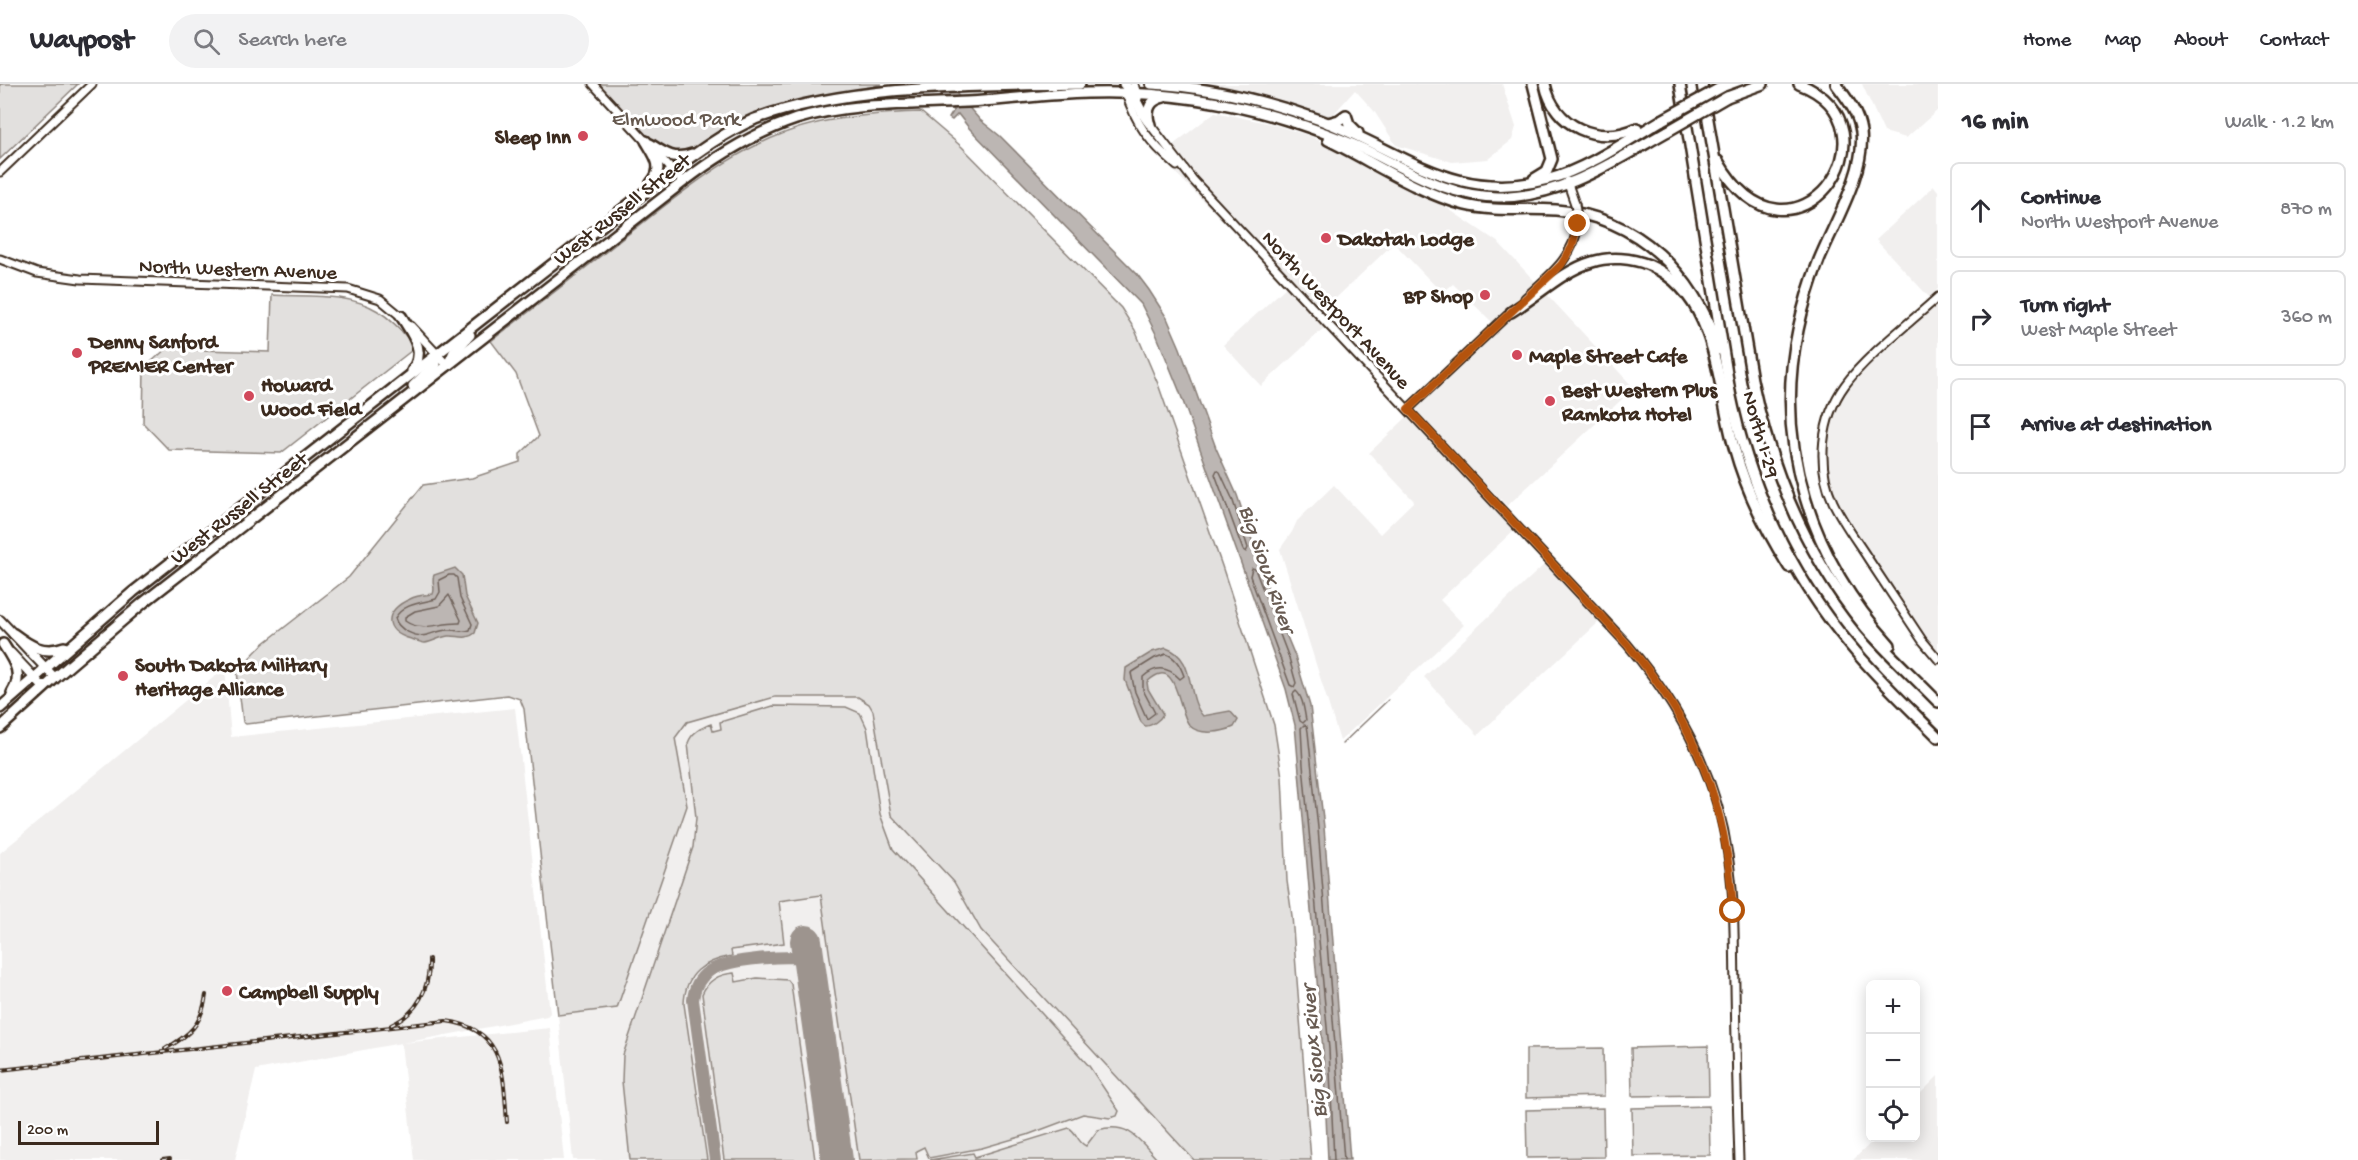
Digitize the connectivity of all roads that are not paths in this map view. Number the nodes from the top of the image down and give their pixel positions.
1 (92, 84) edge
2 (593, 84) edge
3 (1080, 84) edge
4 (1151, 84) edge
5 (1533, 84) edge
6 (1545, 84) edge
7 (1678, 84) edge
8 (1702, 84) edge
9 (1751, 84) edge
10 (1763, 84) edge
11 (1799, 84) edge
12 (969, 85) edge
13 (1724, 85) edge
14 (1837, 86) edge
15 (1129, 88) edge
16 (1166, 97) junction
17 (1727, 97) junction
18 (1538, 107) junction
19 (1277, 117) junction
20 (1662, 120) junction
21 (1328, 123) junction
22 (1150, 124) junction
23 (1368, 140) junction
24 (646, 141) junction
25 (707, 146) junction
26 (1714, 156) junction
27 (673, 170) junction
28 (0, 172) edge
29 (1564, 174) junction
30 (1193, 180) junction
31 (683, 182) junction
32 (1524, 184) junction
33 (1568, 185) junction
34 (628, 206) junction
35 (0, 259) edge
36 (1938, 297) edge
37 (492, 312) junction
38 (1511, 312) junction
39 (401, 316) junction
40 (437, 355) junction
41 (448, 366) junction
42 (391, 391) junction
43 (1730, 392) junction
44 (1408, 409) junction
45 (384, 415) junction
46 (1814, 598) junction
47 (0, 620) edge
48 (14, 634) junction
49 (76, 640) junction
50 (1, 643) edge
51 (1938, 659) edge
52 (45, 667) junction
53 (34, 677) junction
54 (55, 678) junction
55 (1921, 684) junction
56 (44, 688) junction
57 (1938, 702) edge
58 (0, 708) edge
59 (0, 728) edge
60 (1938, 737) edge
61 (1739, 1160) edge

1 - 28 main road
2 - 24 main road
3 - 12 highway, West Russell Street
4 - 21 highway
5 - 18 highway
6 - 20 highway
7 - 43 highway, North I-29
8 - 26 highway, North I-29
9 - 17 main road
10 - 17 highway, West Russell Street
11 - 26 highway
12 - 25 highway, West Russell Street
13 - 20 highway, bridge
14 - 55 highway
15 - 16 highway, West Russell Street
15 - 22 highway
15 - 30 main road, North Westport Avenue
15 - 31 highway, West Russell Street
16 - 19 highway, West Russell Street
16 - 22 highway
17 - 33 highway, West Russell Street, bridge
18 - 29 highway
18 - 32 highway
19 - 33 highway, West Russell Street
19 - 43 highway
20 - 29 highway
21 - 23 highway
21 - 23 highway
22 - 30 main road, North Westport Avenue
23 - 32 highway
24 - 25 highway
24 - 27 main road
24 - 34 highway
25 - 27 highway, West Russell Street
26 - 55 highway, North I-29
27 - 31 main road
27 - 34 highway, West Russell Street
29 - 32 highway
29 - 33 main road
30 - 44 main road, North Westport Avenue
31 - 41 highway, West Russell Street
33 - 38 main road, bridge
34 - 37 highway, West Russell Street
35 - 39 main road, North Western Avenue
36 - 51 main road
37 - 40 highway, West Russell Street
37 - 41 highway
38 - 44 main road
38 - 46 highway
39 - 40 main road, North Western Avenue
39 - 42 highway
40 - 41 main road, North Western Avenue
40 - 42 highway, West Russell Street
40 - 45 highway
41 - 45 highway, West Russell Street
42 - 49 highway, West Russell Street
43 - 46 highway, North I-29
44 - 61 main road, North Westport Avenue
45 - 54 highway, West Russell Street
46 - 60 highway, North I-29
47 - 48 main road
48 - 49 highway
48 - 52 main road
49 - 52 highway, West Russell Street
50 - 53 main road
50 - 58 highway
52 - 53 highway, West Russell Street
52 - 54 main road
53 - 56 main road
53 - 58 highway, West Russell Street
54 - 56 highway, West Russell Street
55 - 57 highway, North I-29
56 - 59 highway, West Russell Street

